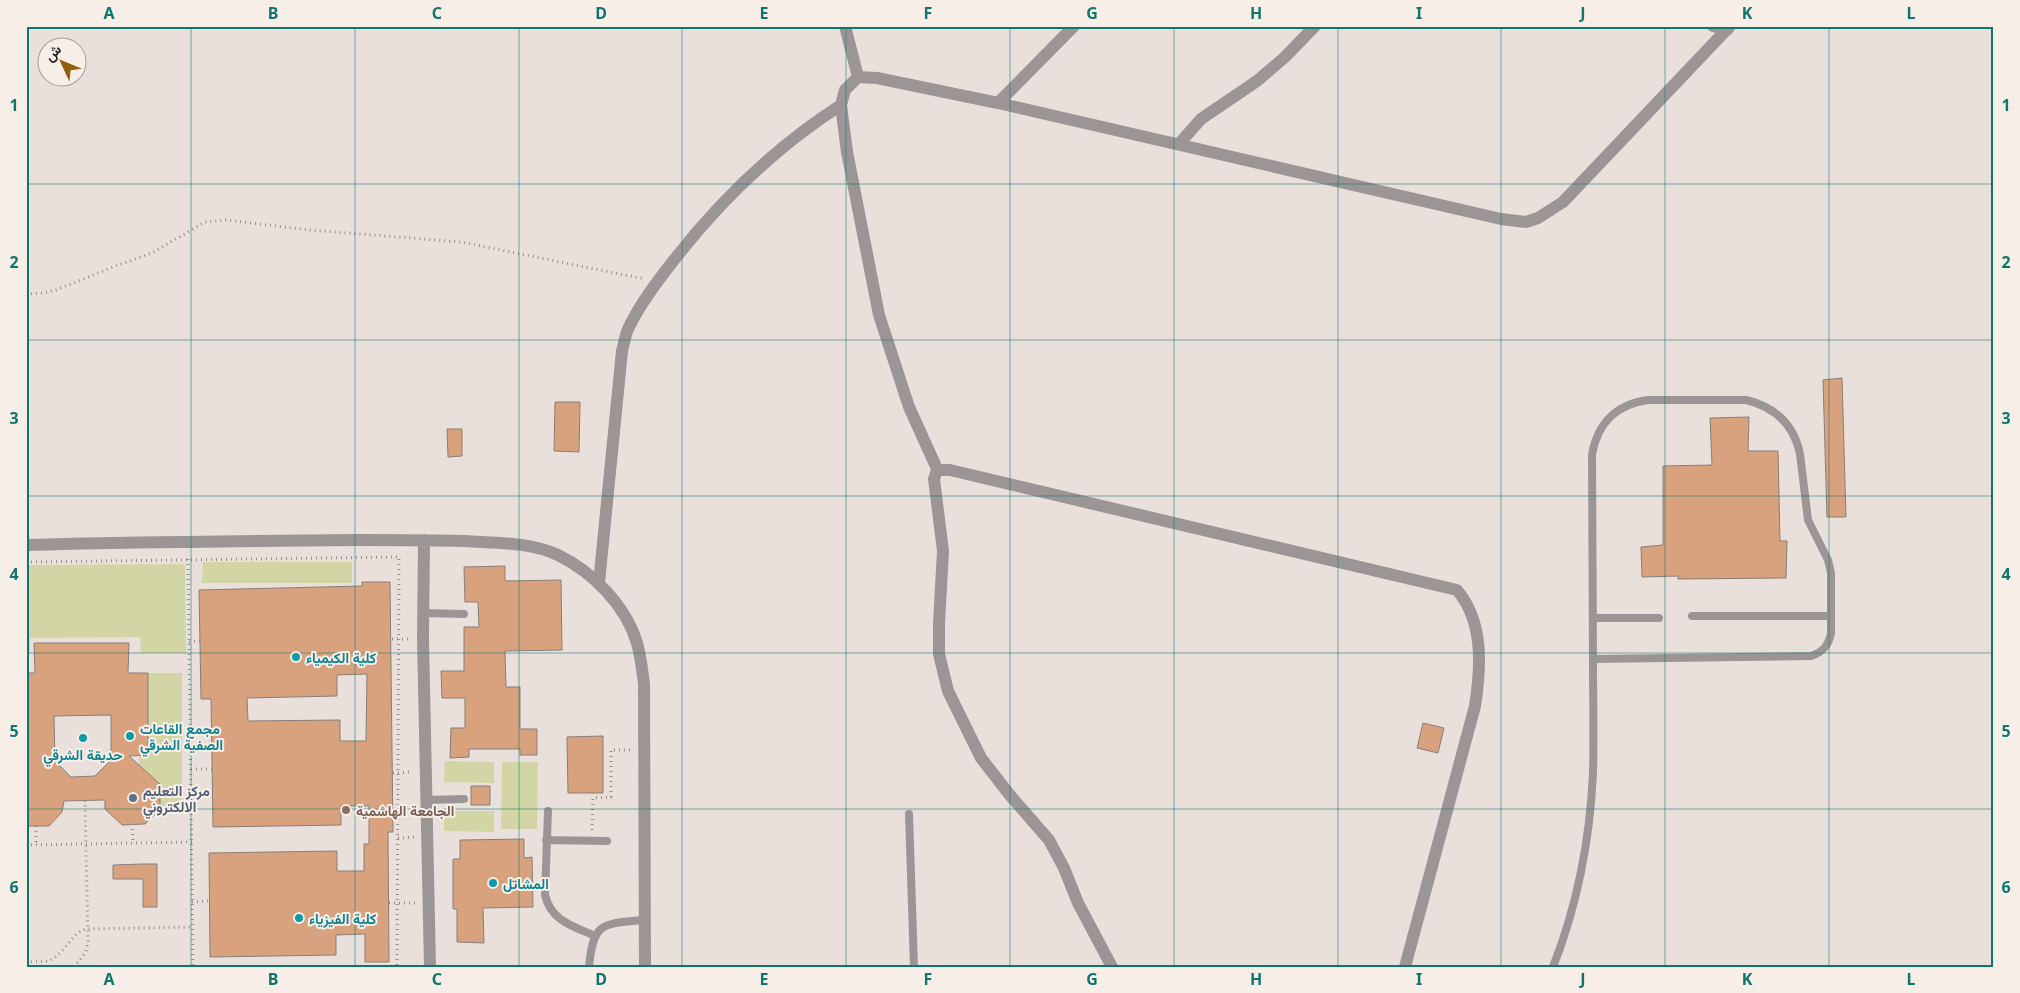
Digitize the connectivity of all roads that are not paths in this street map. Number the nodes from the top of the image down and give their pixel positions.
1 (844, 26) edge
2 (1074, 26) edge
3 (1315, 26) edge
4 (1713, 26) edge
5 (1728, 28) edge
6 (858, 76) junction
7 (998, 103) junction
8 (841, 105) junction
9 (1178, 144) junction
10 (938, 471) junction
11 (424, 540) junction
12 (26, 545) edge
13 (598, 583) junction
14 (423, 613) junction
15 (464, 614) dead end
16 (1692, 616) dead end
17 (1831, 616) junction
18 (1593, 618) junction
19 (1660, 618) dead end
20 (1593, 659) junction
21 (464, 798) dead end
22 (426, 800) junction
23 (548, 811) dead end
24 (909, 814) dead end
25 (546, 840) junction
26 (607, 841) dead end
27 (644, 920) junction
28 (595, 936) junction
29 (430, 967) edge
30 (589, 967) edge
31 (645, 967) edge
32 (914, 967) edge
33 (1112, 967) edge
34 (1405, 967) edge
35 (1553, 967) edge

1 - 6 street
2 - 7 street
3 - 9 street
4 - 5 street
5 - 9 street
6 - 7 street
6 - 8 street
7 - 9 street
8 - 10 street
8 - 13 street
10 - 33 street
10 - 34 street
11 - 12 street
11 - 13 street
11 - 14 street
13 - 27 street
14 - 15 lane
14 - 22 street
16 - 17 lane
17 - 18 lane
17 - 20 lane
18 - 19 lane
18 - 20 lane
20 - 35 lane
21 - 22 lane
22 - 29 street
23 - 25 lane
24 - 32 lane
25 - 26 lane
25 - 28 lane
27 - 28 lane
27 - 31 street
28 - 30 lane

